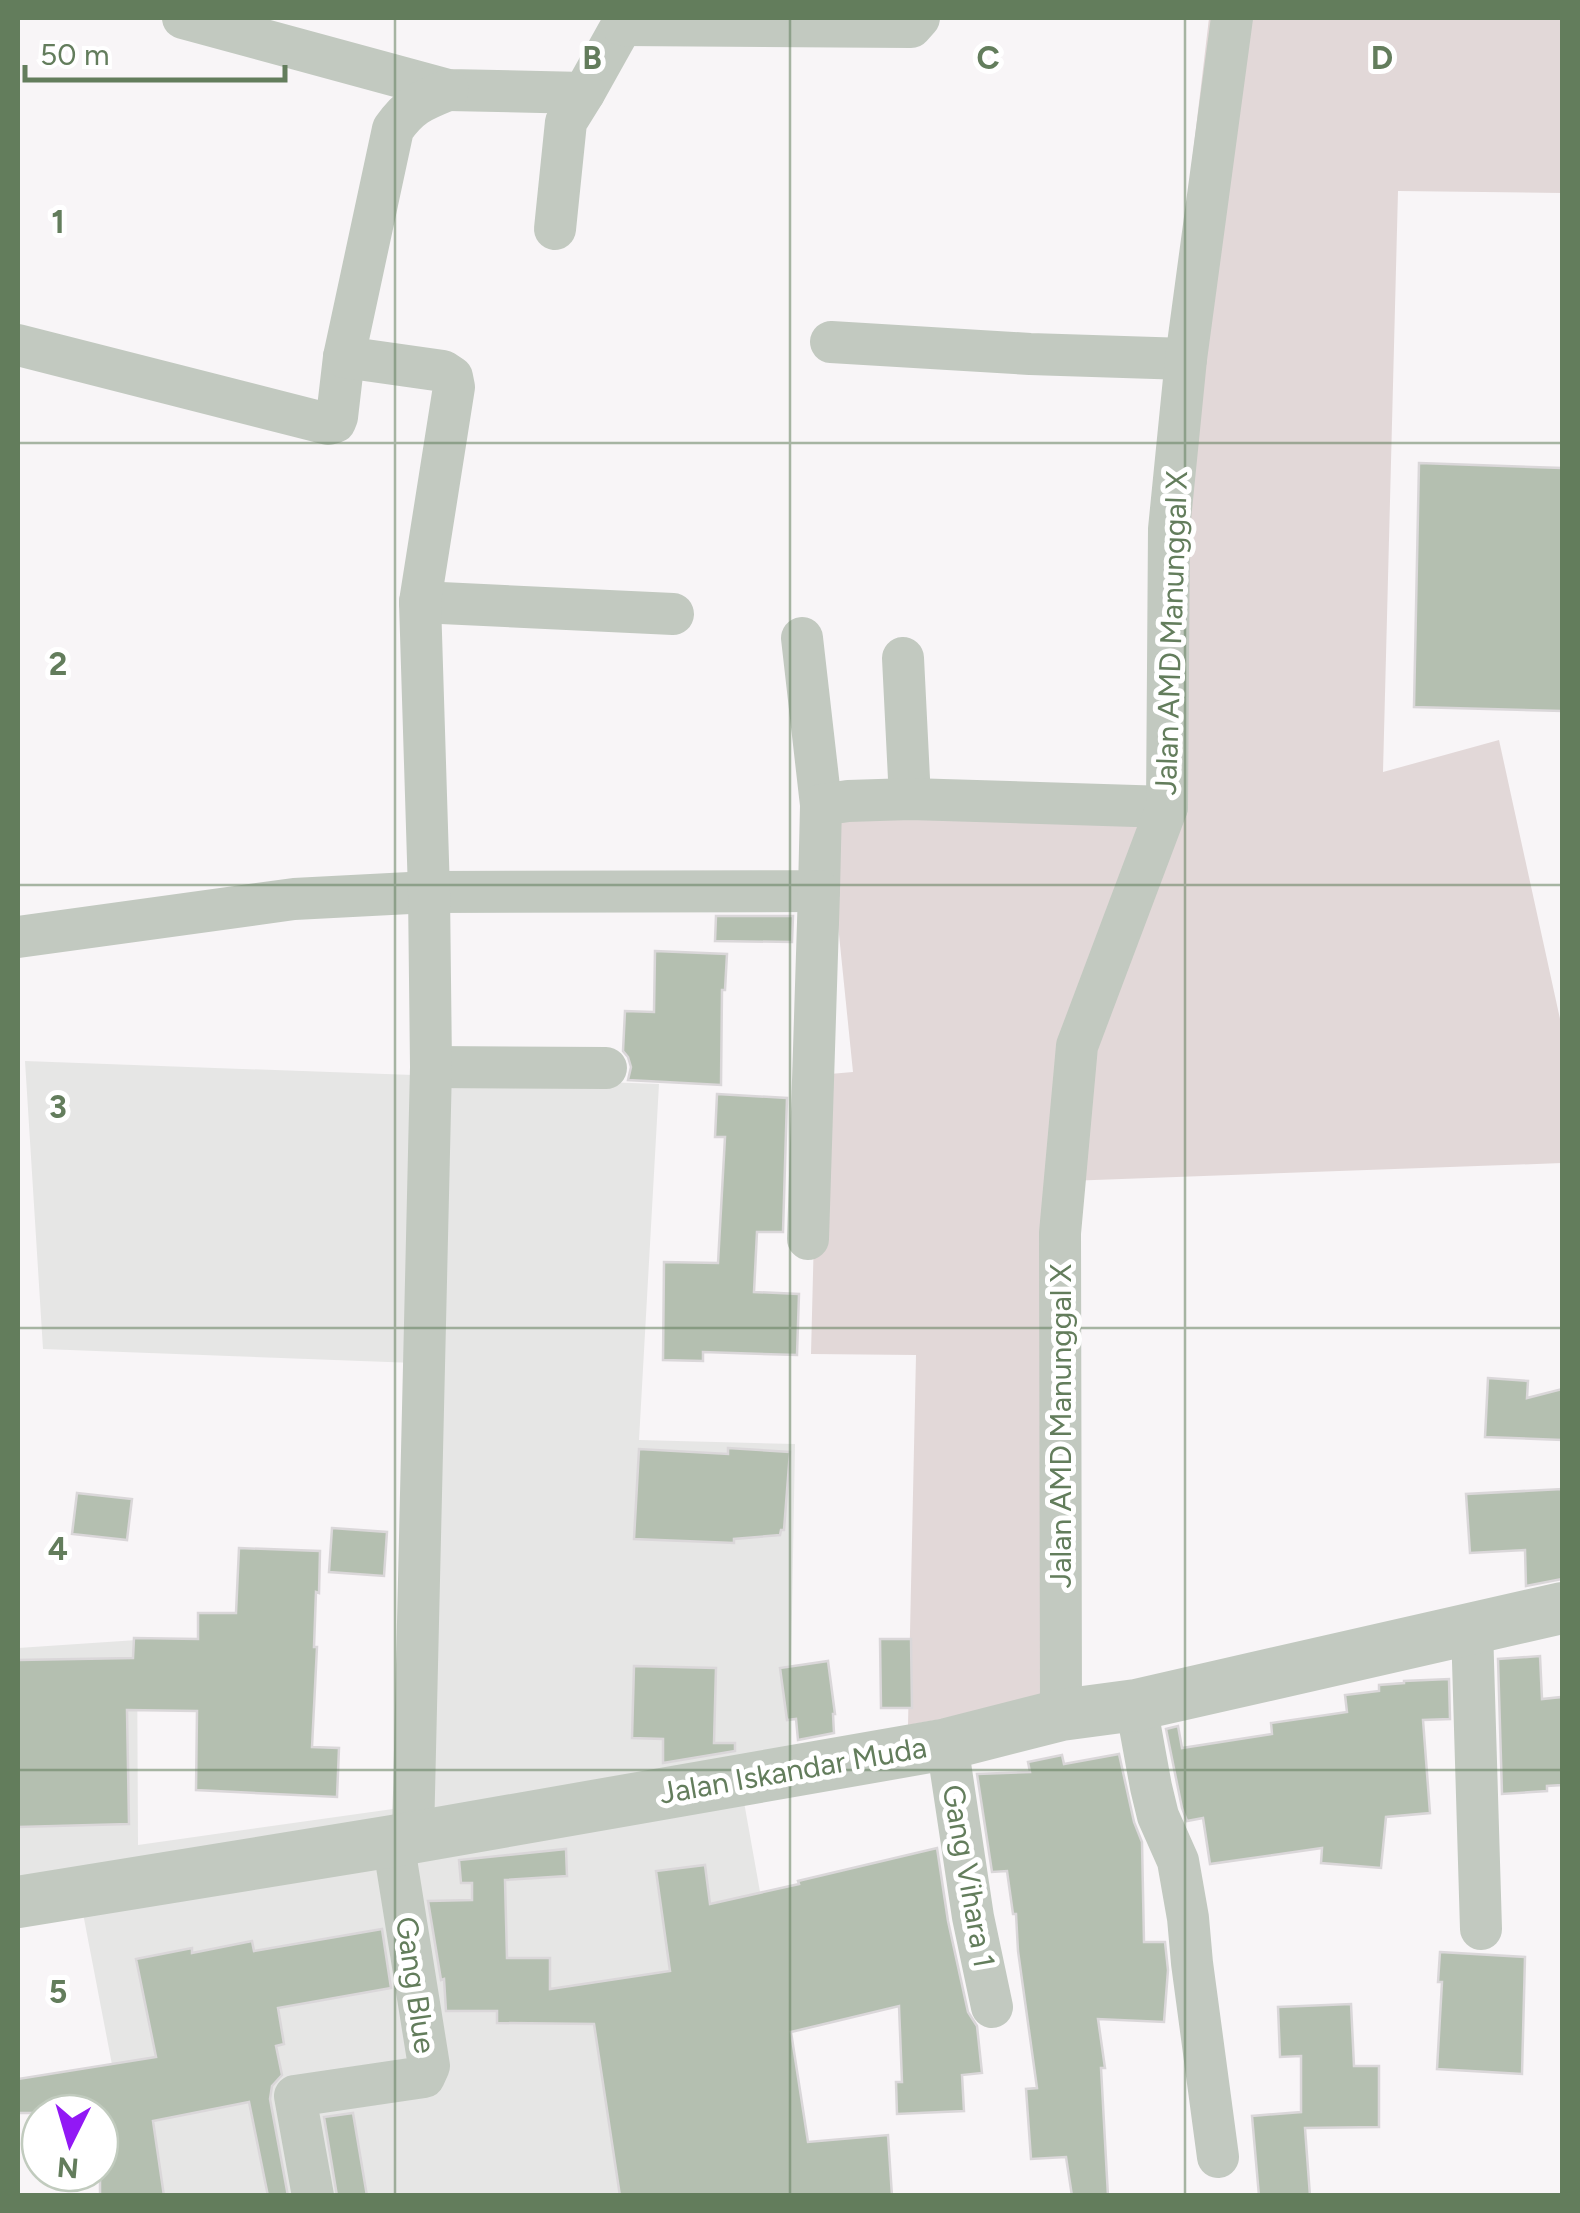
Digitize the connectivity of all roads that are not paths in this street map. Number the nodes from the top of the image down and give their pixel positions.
1 (183, 18) edge
2 (919, 18) edge
3 (1232, 18) edge
4 (623, 21) edge
5 (448, 90) junction
6 (584, 94) junction
7 (555, 229) dead end
8 (831, 342) dead end
9 (18, 345) edge
10 (344, 357) junction
11 (1186, 359) junction
12 (420, 602) junction
13 (673, 614) dead end
14 (802, 638) dead end
15 (903, 658) dead end
16 (910, 798) junction
17 (821, 805) junction
18 (1168, 807) junction
19 (819, 891) junction
20 (429, 892) junction
21 (18, 937) edge
22 (431, 1067) junction
23 (606, 1068) dead end
24 (808, 1238) dead end
25 (1562, 1608) edge
26 (1472, 1628) junction
27 (1136, 1705) junction
28 (1061, 1715) junction
29 (947, 1744) junction
30 (403, 1838) junction
31 (18, 1902) edge
32 (1481, 1930) dead end
33 (992, 2008) dead end
34 (1218, 2156) dead end
35 (313, 2196) edge

1 - 5 street
2 - 4 street
3 - 11 street, Jalan AMD Manunggal X
4 - 6 street
5 - 6 street
5 - 10 street
6 - 7 street
8 - 11 street
9 - 10 street
10 - 12 street
11 - 18 street, Jalan AMD Manunggal X
12 - 13 street
12 - 20 street
14 - 17 street
15 - 16 street
16 - 17 street
16 - 18 street
17 - 19 street
18 - 28 street, Jalan AMD Manunggal X
19 - 20 street
19 - 24 street
20 - 21 street
20 - 22 street
22 - 23 street
22 - 30 street
25 - 26 street, Jalan Iskandar Muda
26 - 27 street, Jalan Iskandar Muda
26 - 32 street
27 - 28 street, Jalan Iskandar Muda
27 - 34 street
28 - 29 street, Jalan Iskandar Muda
29 - 30 street, Jalan Iskandar Muda
29 - 33 street, Gang Vihara 1
30 - 31 street, Jalan Iskandar Muda
30 - 35 street, Gang Blue

